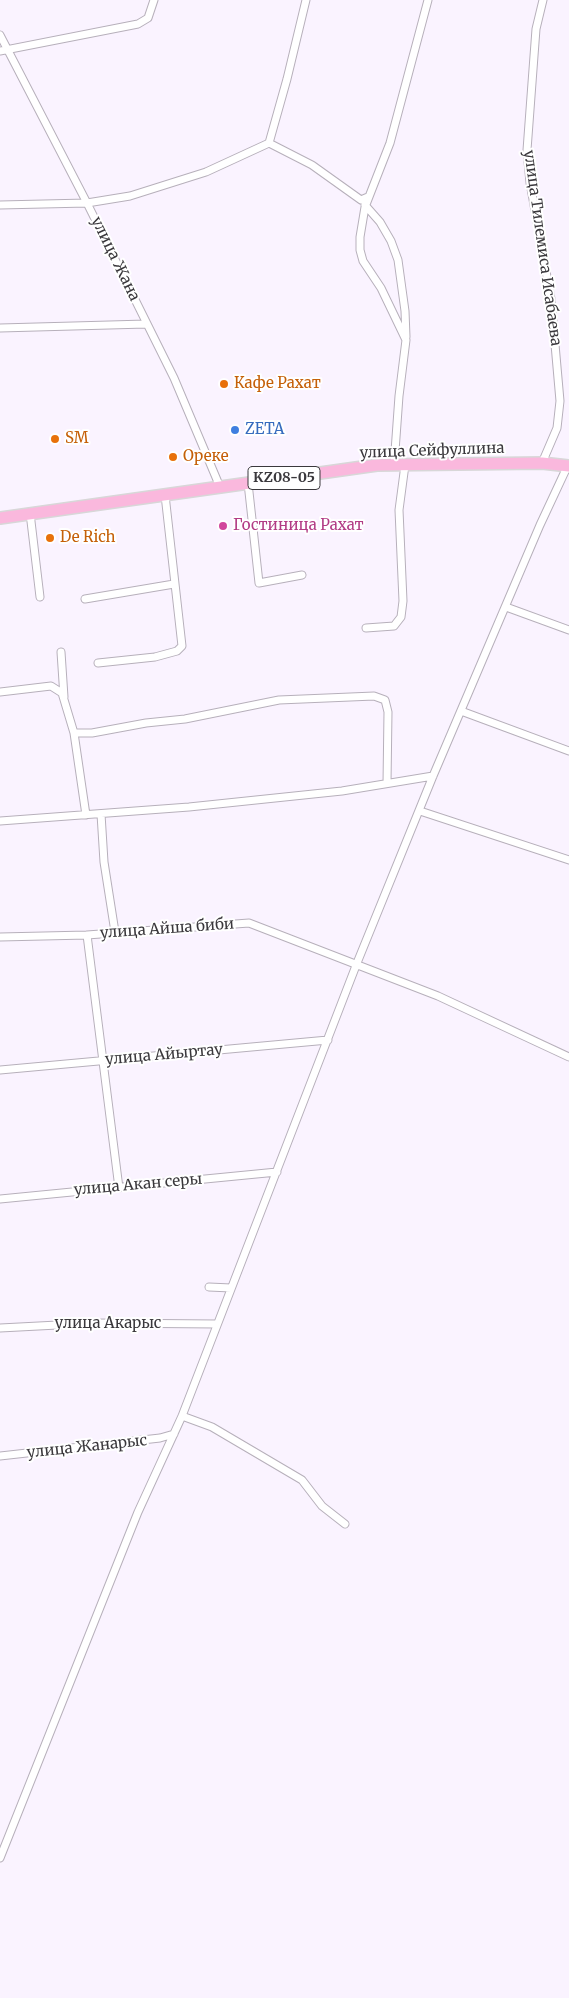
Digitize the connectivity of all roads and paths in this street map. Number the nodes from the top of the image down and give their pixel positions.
1 (154, 0) edge
2 (306, 0) edge
3 (428, 0) edge
4 (543, 0) edge
5 (0, 35) edge
6 (4, 50) edge
7 (269, 143) junction
8 (368, 197) junction
9 (87, 203) junction
10 (0, 205) edge
11 (365, 205) junction
12 (146, 324) junction
13 (0, 328) edge
14 (406, 340) junction
15 (542, 463) junction
16 (400, 465) junction
17 (568, 466) edge
18 (248, 483) junction
19 (220, 487) junction
20 (165, 495) junction
21 (30, 514) junction
22 (0, 518) edge
23 (302, 575) dead end
24 (174, 584) junction
25 (40, 597) dead end
26 (85, 599) dead end
27 (506, 607) junction
28 (366, 628) dead end
29 (569, 630) edge
30 (61, 652) dead end
31 (98, 663) dead end
32 (0, 692) edge
33 (64, 697) junction
34 (461, 711) junction
35 (74, 733) junction
36 (569, 751) edge
37 (433, 776) junction
38 (386, 783) junction
39 (420, 810) junction
40 (102, 814) junction
41 (86, 815) junction
42 (0, 821) edge
43 (569, 860) edge
44 (114, 932) junction
45 (87, 935) junction
46 (0, 938) edge
47 (358, 963) junction
48 (328, 1040) junction
49 (569, 1057) edge
50 (103, 1060) junction
51 (0, 1070) edge
52 (277, 1172) junction
53 (119, 1188) junction
54 (0, 1199) edge
55 (209, 1287) dead end
56 (231, 1288) junction
57 (217, 1324) junction
58 (0, 1328) edge
59 (182, 1416) junction
60 (174, 1434) junction
61 (0, 1456) edge
62 (345, 1524) dead end
63 (0, 1858) edge

1 - 6 street
2 - 7 street
3 - 8 street
4 - 15 street, улица Тилемиса Исабаева
5 - 6 street, улица Жана
6 - 9 street, улица Жана
7 - 8 street
7 - 9 street
8 - 11 street
9 - 10 street
9 - 12 street, улица Жана
11 - 14 street
11 - 14 street
12 - 13 street
12 - 19 street, улица Жана
14 - 16 street
15 - 16 main road, улица Сейфуллина / KZ08-05
15 - 17 main road, улица Сейфуллина / KZ08-05
16 - 18 main road, улица Сейфуллина / KZ08-05
16 - 28 street
17 - 27 street
18 - 19 main road, улица Сейфуллина / KZ08-05
18 - 23 street
19 - 20 main road, улица Сейфуллина / KZ08-05
20 - 21 main road, улица Сейфуллина / KZ08-05
20 - 24 street
21 - 22 main road, улица Сейфуллина / KZ08-05
21 - 25 street
24 - 26 street
24 - 31 street
27 - 29 street
27 - 34 street
30 - 33 street
32 - 33 street
33 - 35 street
34 - 36 street
34 - 37 street
35 - 38 street
35 - 41 street
37 - 38 street
37 - 39 street
38 - 40 street
39 - 43 street
39 - 47 street
40 - 41 street
40 - 44 street
41 - 42 street
44 - 45 street, улица Айша биби
44 - 47 street, улица Айша биби
45 - 46 street, улица Айша биби
45 - 50 street
47 - 48 street
47 - 49 street, улица Айша биби
48 - 50 street, улица Айыртау
48 - 52 street
50 - 51 street, улица Айыртау
50 - 53 street
52 - 53 street, улица Акан серы
52 - 56 street
53 - 54 street, улица Акан серы
55 - 56 street
56 - 57 street
57 - 58 street, улица Акарыс
57 - 59 street
59 - 60 street
59 - 62 street
60 - 61 street, улица Жанарыс
60 - 63 street

